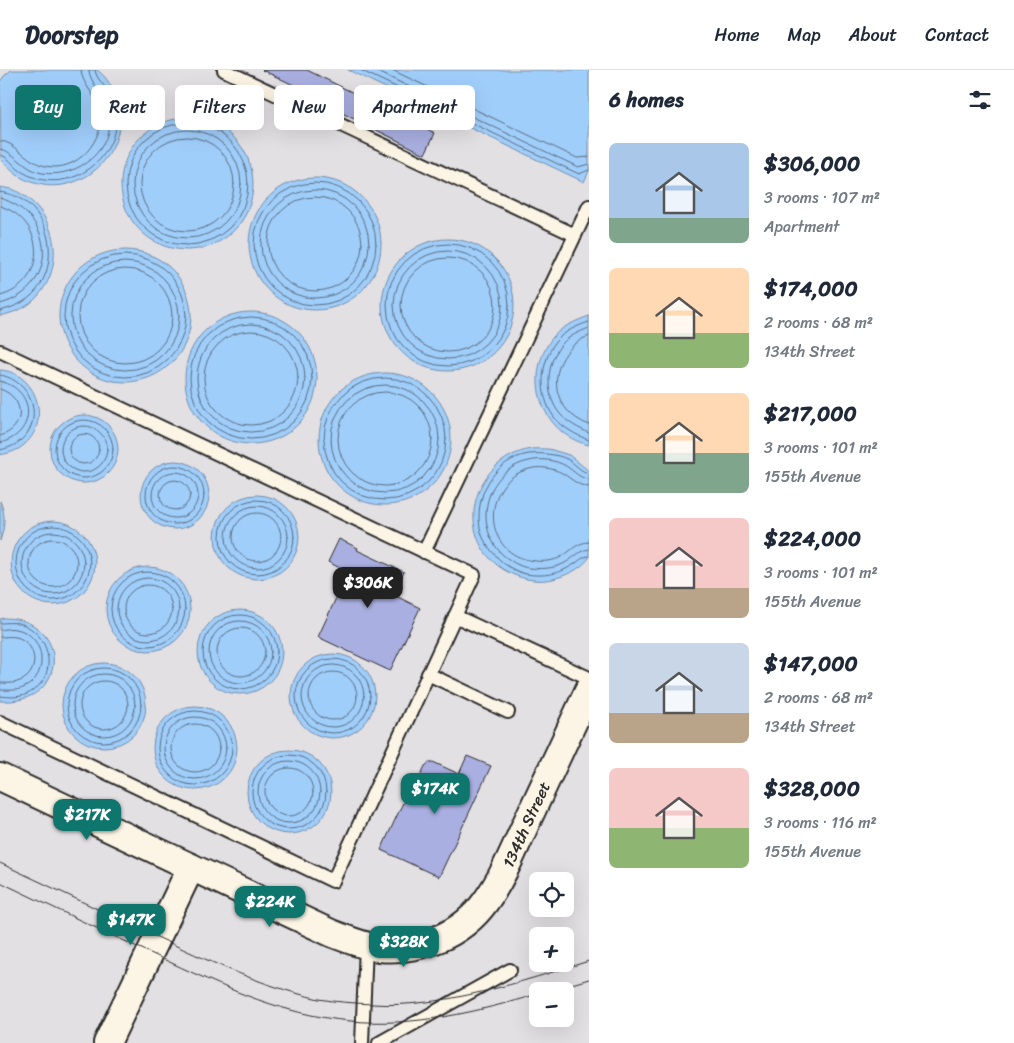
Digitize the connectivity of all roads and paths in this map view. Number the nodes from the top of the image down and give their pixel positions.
1 (224, 70) edge
2 (589, 206) edge
3 (575, 235) junction
4 (0, 351) edge
5 (424, 552) junction
6 (455, 616) junction
7 (428, 674) junction
8 (589, 678) edge
9 (589, 689) edge
10 (508, 712) dead end
11 (0, 722) edge
12 (0, 777) edge
13 (191, 867) junction
14 (366, 945) junction
15 (510, 970) dead end
16 (107, 1043) edge
17 (362, 1043) edge
18 (379, 1043) edge

1 - 3 lane
2 - 3 lane
3 - 5 lane
4 - 5 lane
5 - 6 lane
6 - 7 lane
6 - 8 lane
7 - 10 lane
7 - 11 lane
9 - 14 street, 134th Street
12 - 13 street, 134th Street
13 - 14 street, 134th Street
13 - 16 street
14 - 17 lane
15 - 18 lane

